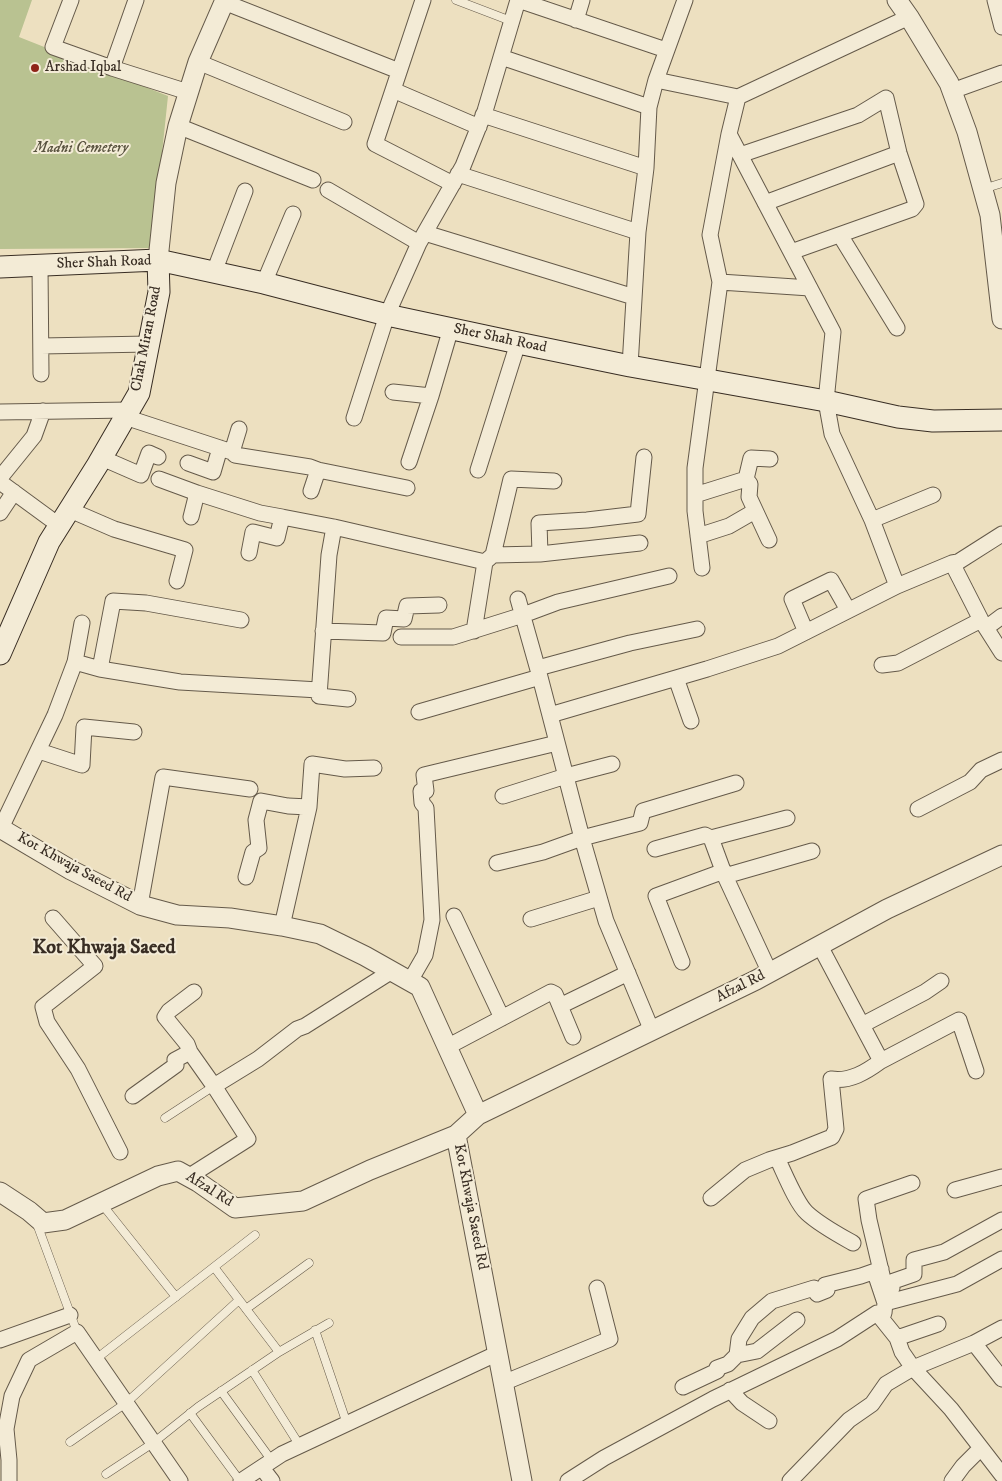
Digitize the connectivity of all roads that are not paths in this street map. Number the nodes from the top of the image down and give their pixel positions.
1 (71, 0) edge
2 (136, 0) edge
3 (423, 0) edge
4 (456, 0) edge
5 (518, 0) edge
6 (582, 0) edge
7 (685, 0) edge
8 (897, 0) edge
9 (996, 0) edge
10 (224, 1) edge
11 (908, 16) junction
12 (576, 20) junction
13 (511, 21) junction
14 (1002, 27) edge
15 (666, 50) junction
16 (501, 56) junction
17 (198, 62) junction
18 (112, 68) junction
19 (399, 71) junction
20 (1002, 73) edge
21 (656, 80) junction
22 (393, 90) junction
23 (952, 91) junction
24 (188, 92) junction
25 (738, 97) junction
26 (649, 106) junction
27 (481, 121) junction
28 (344, 122) dead end
29 (178, 126) junction
30 (729, 134) junction
31 (899, 153) junction
32 (740, 155) junction
33 (646, 168) junction
34 (456, 179) junction
35 (313, 180) dead end
36 (1002, 183) edge
37 (983, 189) junction
38 (328, 190) dead end
39 (245, 191) dead end
40 (765, 202) junction
41 (293, 214) dead end
42 (638, 232) junction
43 (840, 235) junction
44 (422, 238) junction
45 (791, 252) junction
46 (158, 260) junction
47 (40, 266) junction
48 (0, 267) edge
49 (214, 272) junction
50 (720, 282) junction
51 (264, 283) junction
52 (810, 288) junction
53 (634, 297) junction
54 (387, 315) junction
55 (1002, 320) edge
56 (452, 328) junction
57 (897, 328) dead end
58 (518, 343) junction
59 (149, 344) junction
60 (41, 346) junction
61 (630, 366) junction
62 (41, 374) dead end
63 (707, 380) junction
64 (392, 392) dead end
65 (431, 396) junction
66 (826, 401) junction
67 (43, 411) junction
68 (0, 412) edge
69 (127, 414) junction
70 (354, 418) dead end
71 (1002, 420) edge
72 (239, 429) dead end
73 (226, 450) junction
74 (158, 456) dead end
75 (644, 457) dead end
76 (102, 458) junction
77 (770, 459) dead end
78 (409, 462) dead end
79 (188, 463) dead end
80 (318, 470) junction
81 (478, 470) dead end
82 (0, 478) edge
83 (159, 479) dead end
84 (746, 479) junction
85 (554, 481) dead end
86 (0, 482) edge
87 (407, 488) dead end
88 (311, 491) dead end
89 (14, 492) junction
90 (198, 493) junction
91 (695, 495) junction
92 (933, 495) dead end
93 (755, 511) junction
94 (0, 512) edge
95 (191, 517) dead end
96 (282, 517) junction
97 (65, 518) junction
98 (872, 520) junction
99 (334, 527) junction
100 (1002, 534) edge
101 (698, 536) junction
102 (769, 540) dead end
103 (640, 543) dead end
104 (249, 552) dead end
105 (540, 554) junction
106 (489, 559) junction
107 (952, 563) junction
108 (702, 568) dead end
109 (669, 576) dead end
110 (177, 581) dead end
111 (897, 586) junction
112 (518, 599) dead end
113 (439, 606) dead end
114 (848, 610) junction
115 (523, 615) junction
116 (1002, 616) edge
117 (241, 620) dead end
118 (82, 623) dead end
119 (984, 624) junction
120 (697, 629) dead end
121 (323, 631) junction
122 (474, 631) junction
123 (806, 632) junction
124 (401, 637) dead end
125 (1002, 653) edge
126 (0, 654) edge
127 (75, 662) junction
128 (882, 665) dead end
129 (100, 669) junction
130 (539, 673) junction
131 (676, 678) junction
132 (319, 690) junction
133 (348, 699) dead end
134 (419, 712) dead end
135 (550, 715) junction
136 (691, 721) dead end
137 (134, 732) dead end
138 (557, 743) junction
139 (39, 751) junction
140 (1002, 760) edge
141 (612, 764) dead end
142 (374, 768) dead end
143 (566, 776) junction
144 (736, 782) dead end
145 (250, 789) dead end
146 (503, 796) dead end
147 (309, 807) junction
148 (918, 809) dead end
149 (787, 818) dead end
150 (1, 828) edge
151 (582, 838) junction
152 (711, 838) junction
153 (655, 850) dead end
154 (812, 851) dead end
155 (1002, 855) edge
156 (497, 863) dead end
157 (725, 874) junction
158 (246, 877) dead end
159 (599, 898) junction
160 (140, 905) junction
161 (454, 916) dead end
162 (53, 918) dead end
163 (531, 919) dead end
164 (282, 926) junction
165 (820, 946) junction
166 (682, 962) dead end
167 (392, 971) junction
168 (628, 973) junction
169 (770, 973) junction
170 (410, 981) junction
171 (941, 981) dead end
172 (194, 992) dead end
173 (560, 1006) junction
174 (502, 1018) junction
175 (862, 1025) junction
176 (652, 1031) junction
177 (573, 1037) dead end
178 (447, 1047) junction
179 (190, 1052) junction
180 (881, 1061) junction
181 (976, 1070) dead end
182 (214, 1086) junction
183 (134, 1096) dead end
184 (478, 1115) junction
185 (165, 1118) dead end
186 (456, 1135) junction
187 (120, 1152) dead end
188 (777, 1158) junction
189 (188, 1177) junction
190 (1002, 1177) edge
191 (912, 1183) dead end
192 (955, 1190) dead end
193 (0, 1192) edge
194 (711, 1198) dead end
195 (101, 1203) junction
196 (34, 1216) junction
197 (1002, 1220) edge
198 (255, 1235) dead end
199 (853, 1243) dead end
200 (1002, 1258) edge
201 (309, 1263) dead end
202 (214, 1267) junction
203 (880, 1269) junction
204 (597, 1288) dead end
205 (176, 1297) junction
206 (883, 1297) junction
207 (240, 1300) junction
208 (246, 1309) junction
209 (70, 1315) junction
210 (797, 1320) dead end
211 (883, 1321) junction
212 (329, 1322) dead end
213 (938, 1324) dead end
214 (1002, 1328) edge
215 (316, 1330) junction
216 (77, 1332) junction
217 (896, 1338) junction
218 (0, 1340) edge
219 (974, 1344) junction
220 (279, 1352) junction
221 (498, 1353) junction
222 (738, 1355) junction
223 (96, 1360) junction
224 (913, 1368) junction
225 (252, 1370) junction
226 (1002, 1379) edge
227 (503, 1383) junction
228 (683, 1387) dead end
229 (730, 1390) junction
230 (221, 1391) junction
231 (126, 1402) junction
232 (190, 1413) junction
233 (769, 1422) dead end
234 (347, 1424) junction
235 (70, 1442) dead end
236 (153, 1442) junction
237 (300, 1446) junction
238 (981, 1448) junction
239 (267, 1464) junction
240 (106, 1474) dead end
241 (1002, 1475) edge
242 (6, 1478) edge
243 (180, 1481) edge
244 (240, 1481) edge
245 (272, 1481) edge
246 (522, 1481) edge
247 (568, 1481) edge
248 (790, 1481) edge
249 (952, 1481) edge

1 - 18 street
2 - 18 street
3 - 19 street
4 - 13 lane
5 - 12 street
5 - 13 street
6 - 12 street
7 - 15 street
8 - 11 street
9 - 14 street
10 - 17 street, Chah Miran Road
10 - 19 street
11 - 23 street
11 - 25 street
12 - 15 street
13 - 16 street
15 - 21 street
16 - 26 street
16 - 27 street
17 - 24 street, Chah Miran Road
17 - 28 street
18 - 24 street
19 - 22 street
20 - 23 street
21 - 25 street
21 - 26 street
22 - 27 street
22 - 34 street
23 - 37 street
24 - 29 street, Chah Miran Road
25 - 30 street
26 - 33 street
27 - 33 street
27 - 34 street
29 - 35 street
29 - 46 street, Chah Miran Road
30 - 32 street
30 - 50 street
31 - 32 street
31 - 40 street
31 - 43 street
32 - 40 street
33 - 42 street
34 - 42 street
34 - 44 street
36 - 37 lane
37 - 55 street
38 - 44 street
39 - 49 street
40 - 45 street
41 - 51 street
42 - 53 street
43 - 45 street
43 - 57 street
44 - 53 street
44 - 54 street
45 - 52 street
46 - 47 main road, Sher Shah Road
46 - 49 main road, Sher Shah Road
46 - 59 main road, Chah Miran Road
47 - 48 main road, Sher Shah Road
47 - 60 street
49 - 51 main road, Sher Shah Road
50 - 52 street
50 - 63 street
51 - 54 main road, Sher Shah Road
52 - 66 street
53 - 61 street
54 - 56 main road, Sher Shah Road
54 - 70 street
56 - 58 main road, Sher Shah Road
56 - 65 street
58 - 61 main road, Sher Shah Road
58 - 81 street
59 - 60 street
59 - 69 main road, Chah Miran Road
60 - 62 street
61 - 63 main road, Sher Shah Road
63 - 66 main road, Sher Shah Road
63 - 91 street
64 - 65 street
65 - 78 street
66 - 71 main road, Sher Shah Road
66 - 98 street
67 - 68 street
67 - 69 street
67 - 82 street
69 - 73 street
69 - 76 main road, Chah Miran Road
72 - 73 street
73 - 79 street
73 - 80 street
74 - 76 street
75 - 105 street
76 - 97 main road, Chah Miran Road
77 - 84 street
80 - 87 street
80 - 88 street
83 - 90 street
84 - 91 street
84 - 93 street
85 - 106 street
86 - 89 street
89 - 94 street
89 - 97 street
90 - 95 street
90 - 96 street
91 - 101 street
92 - 98 street
93 - 101 street
93 - 102 street
96 - 99 street
96 - 104 street
97 - 110 street
97 - 126 main road, Chah Miran Road
98 - 111 street
99 - 106 street
99 - 121 street
100 - 107 street
101 - 108 street
103 - 105 street
105 - 106 street
106 - 122 street
107 - 111 street
107 - 119 street
109 - 115 street
111 - 114 street
112 - 115 street
113 - 121 street
114 - 123 street
114 - 123 street
115 - 122 street
115 - 130 street
116 - 119 street
117 - 129 street
118 - 127 street
119 - 125 street
119 - 128 street
120 - 130 street
121 - 132 street
122 - 124 street
123 - 131 street
127 - 129 street
127 - 139 street
129 - 132 street
130 - 134 street
130 - 135 street
131 - 135 street
131 - 136 street
132 - 133 street
135 - 138 street
137 - 139 street
138 - 143 street
138 - 170 street
139 - 150 street
140 - 148 street
141 - 143 street
142 - 147 street
143 - 146 street
143 - 151 street
144 - 151 street
145 - 160 street
147 - 158 street
147 - 164 street
149 - 152 street
150 - 160 street, Kot Khwaja Saeed Rd
151 - 156 street
151 - 159 street
152 - 153 street
152 - 157 street
154 - 157 street
155 - 165 street, Afzal Rd
157 - 166 street
157 - 169 street
159 - 163 street
159 - 168 street
160 - 164 street, Kot Khwaja Saeed Rd
161 - 174 street
162 - 187 street
164 - 167 street, Kot Khwaja Saeed Rd
165 - 169 street, Afzal Rd
165 - 175 street
167 - 170 street, Kot Khwaja Saeed Rd
167 - 182 street
168 - 173 street
168 - 176 street
169 - 176 street, Afzal Rd
170 - 178 street, Kot Khwaja Saeed Rd
171 - 175 street
172 - 179 street
173 - 174 street
173 - 177 street
174 - 178 street
175 - 180 street
176 - 184 street, Afzal Rd
178 - 184 street, Kot Khwaja Saeed Rd
179 - 182 street
179 - 183 street
180 - 181 street
180 - 188 street
182 - 185 lane
182 - 189 street
184 - 186 street, Kot Khwaja Saeed Rd
186 - 189 street, Afzal Rd
186 - 221 street, Kot Khwaja Saeed Rd
188 - 194 street
188 - 199 street
189 - 195 street, Afzal Rd
190 - 192 street
191 - 203 street
193 - 196 street, Afzal Rd
195 - 196 street, Afzal Rd
195 - 205 lane
196 - 209 lane
197 - 206 street
198 - 202 lane
200 - 206 street
201 - 208 lane
202 - 205 lane
202 - 207 lane
203 - 206 street
203 - 222 street
204 - 227 street
205 - 223 lane
206 - 211 street
207 - 208 lane
207 - 231 lane
208 - 220 lane
209 - 216 lane
209 - 218 street
210 - 222 street
211 - 217 street
211 - 229 street
212 - 215 lane
213 - 217 street
214 - 219 street
215 - 220 lane
215 - 234 lane
216 - 223 street
216 - 242 street
217 - 224 street
219 - 224 street
219 - 226 street
220 - 225 lane
221 - 227 street, Kot Khwaja Saeed Rd
221 - 234 street
222 - 228 street
223 - 231 street
224 - 238 street
224 - 248 street
225 - 230 lane
225 - 237 lane
227 - 246 street, Kot Khwaja Saeed Rd
229 - 233 street
229 - 247 street
230 - 232 lane
230 - 239 lane
231 - 235 lane
231 - 236 street
232 - 236 lane
232 - 244 lane
234 - 237 street
236 - 240 lane
236 - 243 street
237 - 239 street
238 - 241 street
238 - 249 street
239 - 244 street
239 - 245 street

